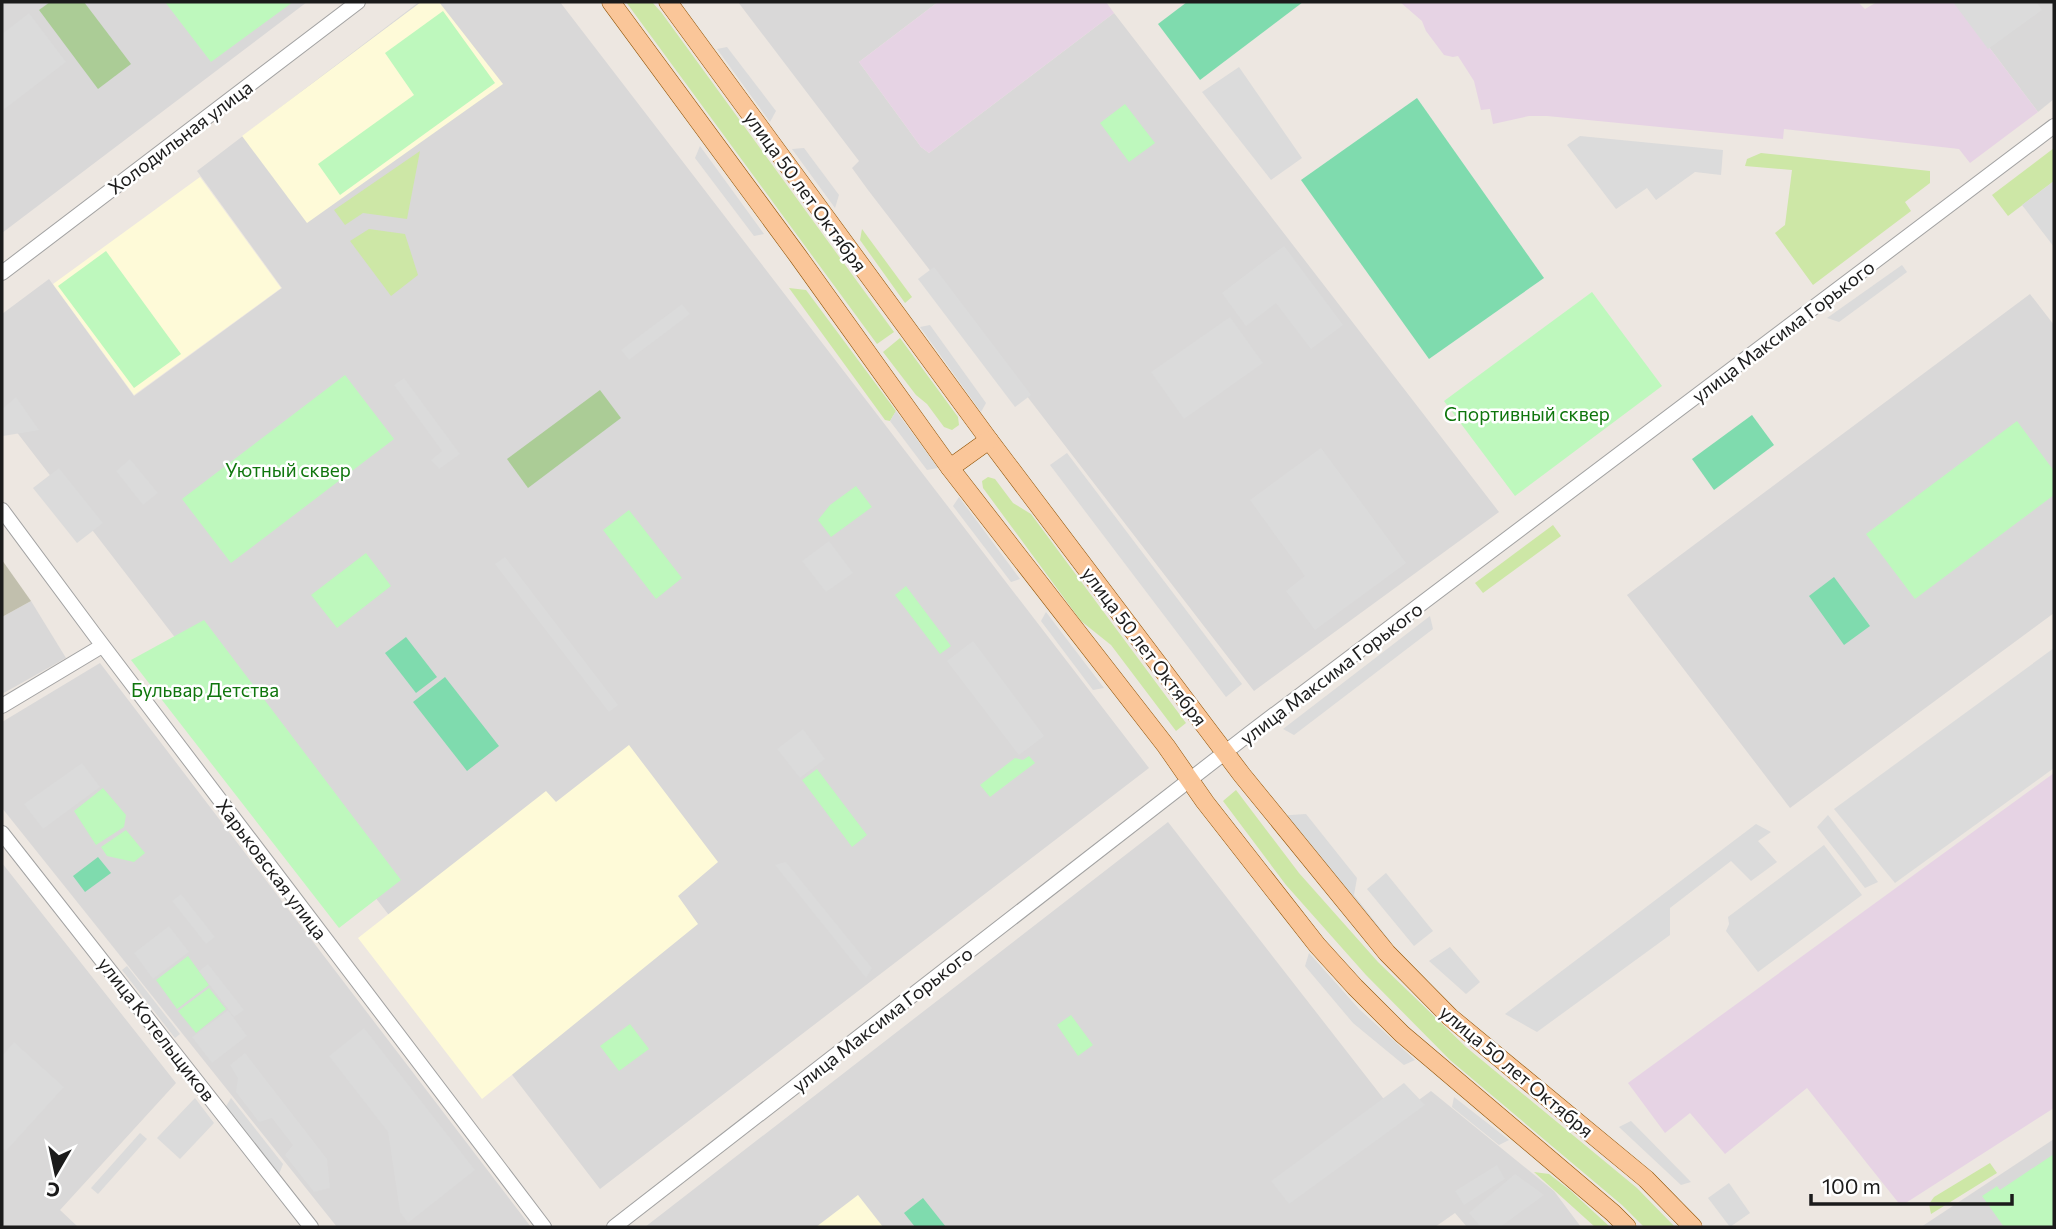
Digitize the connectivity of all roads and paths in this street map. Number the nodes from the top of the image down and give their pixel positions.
1 (358, 2) edge
2 (611, 2) edge
3 (668, 2) edge
4 (2054, 126) edge
5 (2, 273) edge
6 (989, 440) junction
7 (950, 468) junction
8 (2, 510) edge
9 (102, 646) junction
10 (2, 706) edge
11 (1225, 752) junction
12 (1191, 780) junction
13 (2, 833) edge
14 (311, 1227) edge
15 (544, 1227) edge
16 (614, 1227) edge
17 (1627, 1227) edge
18 (1693, 1227) edge

1 - 5 street, Холодильная улица
2 - 7 main road
3 - 6 main road, улица 50 лет Октября
4 - 11 street, улица Максима Горького
6 - 7 main road
6 - 11 main road, улица 50 лет Октября
7 - 12 main road
8 - 9 street, Харьковская улица
9 - 10 street
9 - 15 street, Харьковская улица
11 - 12 street, улица Максима Горького
11 - 18 main road, улица 50 лет Октября
12 - 16 street, улица Максима Горького
12 - 17 main road
13 - 14 street, улица Котельщиков

